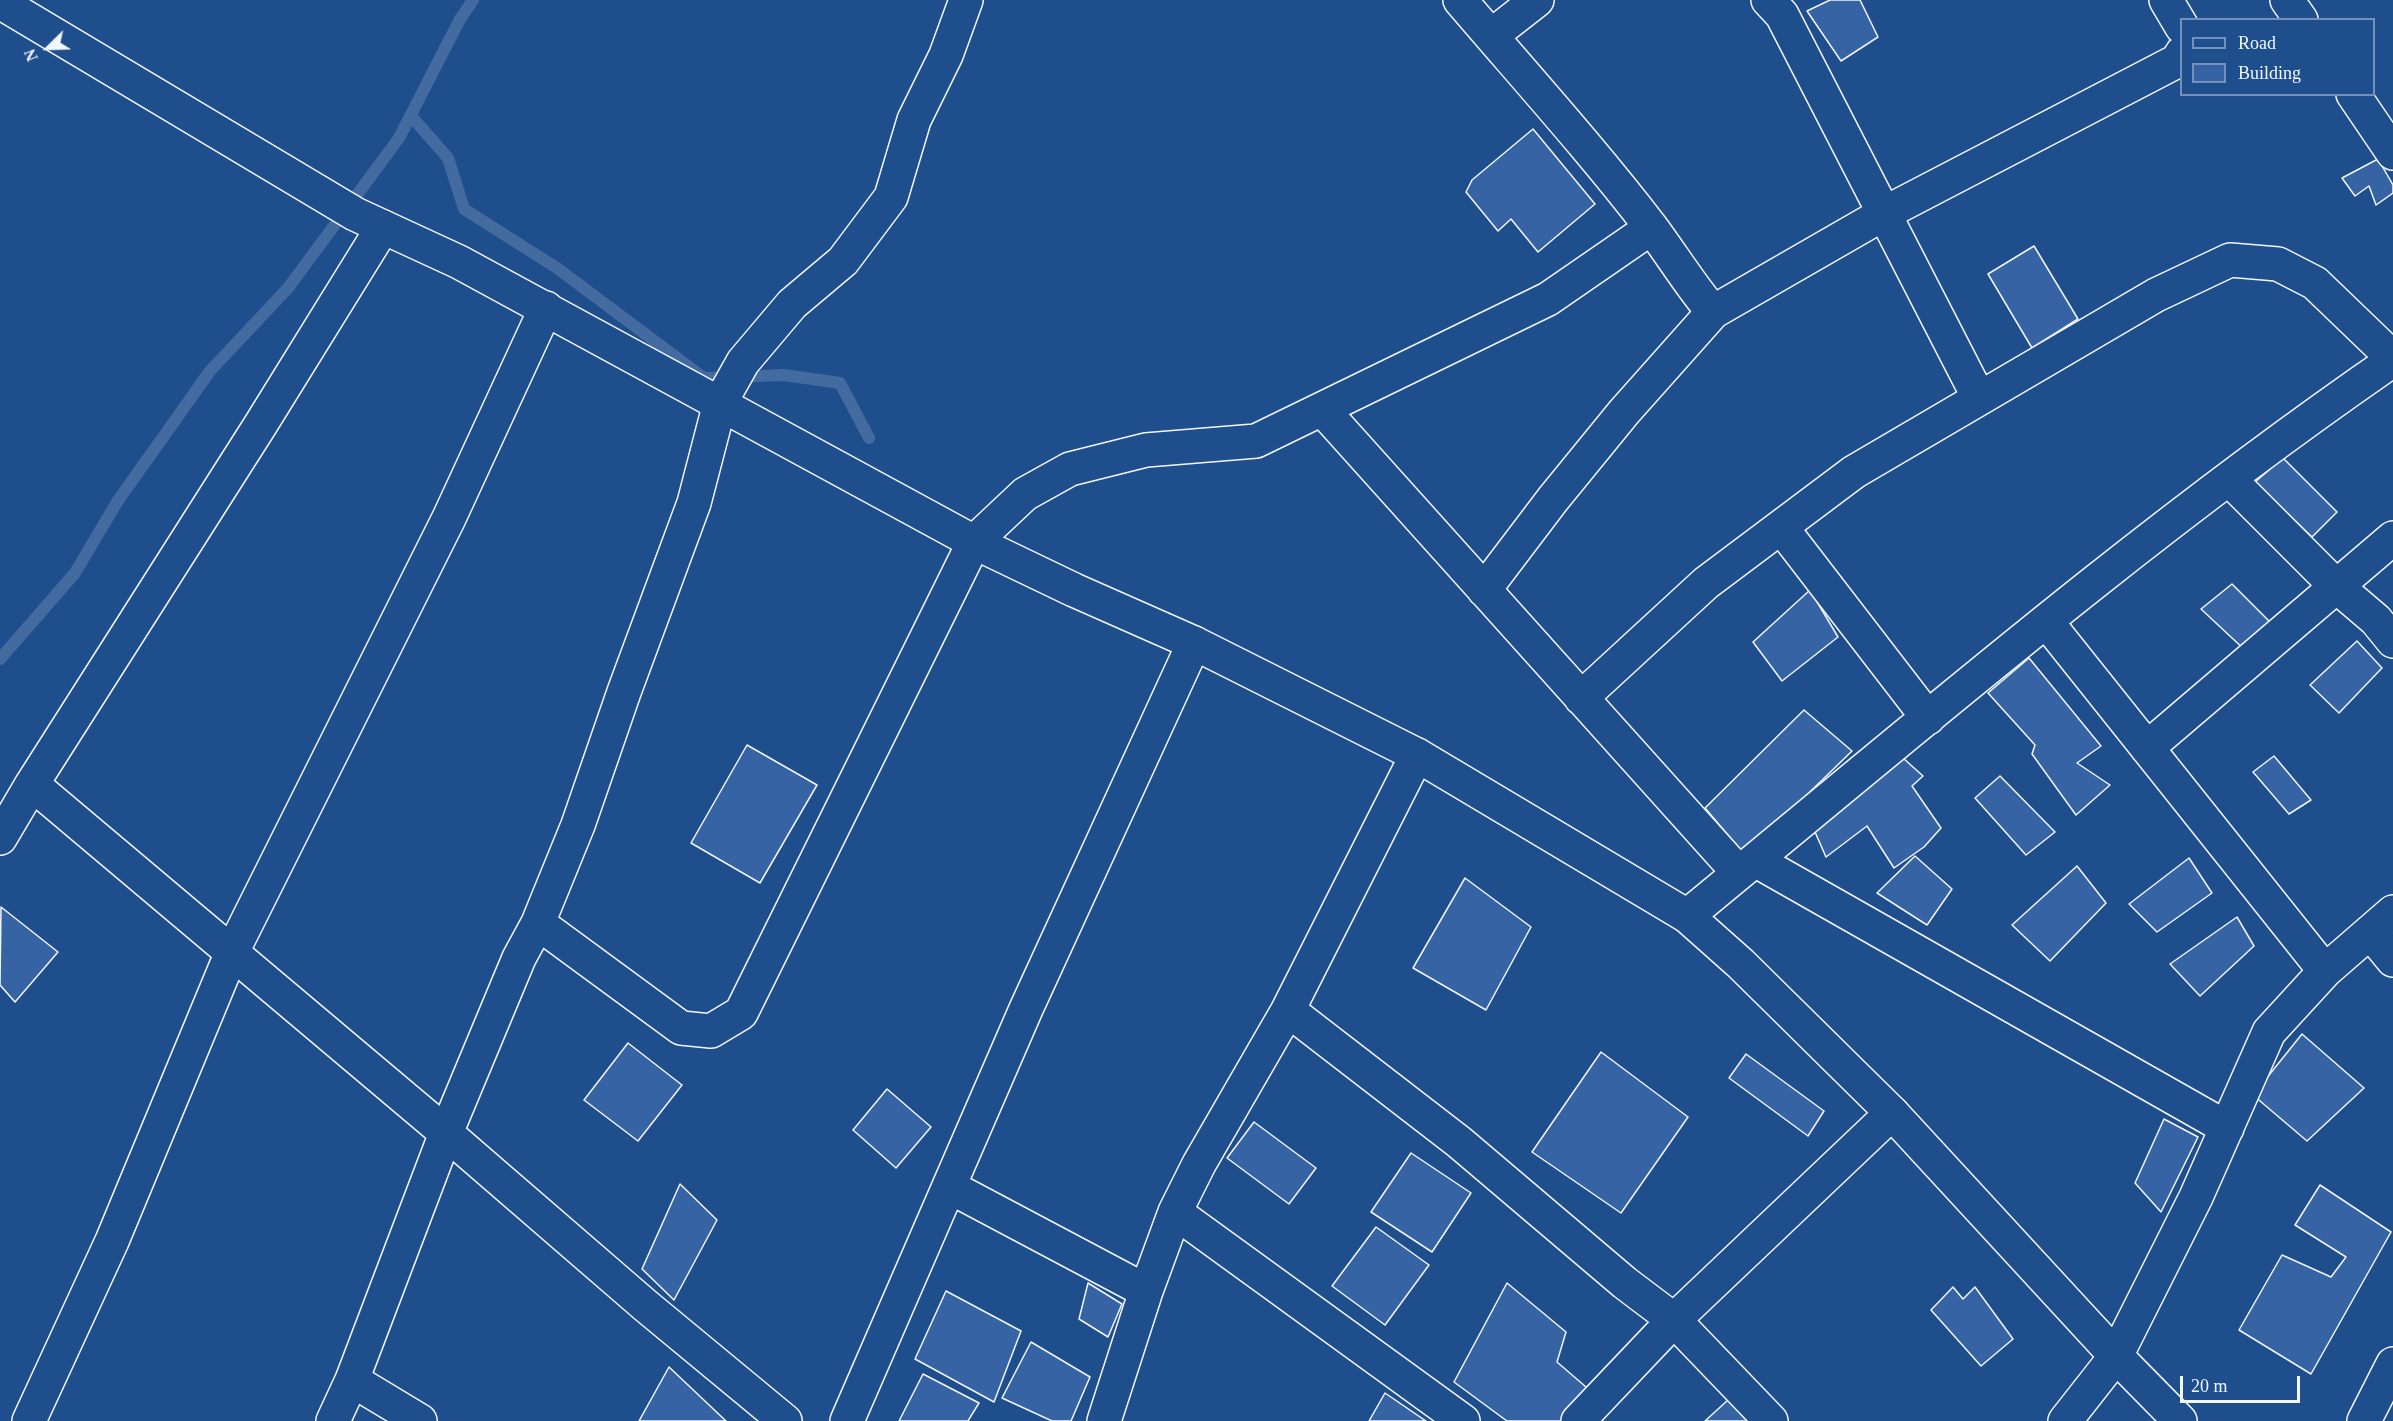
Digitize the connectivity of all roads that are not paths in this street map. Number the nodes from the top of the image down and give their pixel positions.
1 (966, 0) edge
2 (1460, 0) edge
3 (1537, 0) edge
4 (1768, 0) edge
5 (2166, 0) edge
6 (2288, 0) edge
7 (0, 2) edge
8 (2300, 18) edge
9 (2180, 25) edge
10 (1491, 36) junction
11 (2180, 55) edge
12 (2353, 96) edge
13 (2393, 153) edge
14 (1885, 213) junction
15 (369, 220) junction
16 (1651, 228) junction
17 (546, 308) junction
18 (1713, 312) junction
19 (2393, 359) edge
20 (1979, 398) junction
21 (720, 403) junction
22 (1322, 409) junction
23 (2229, 480) junction
24 (1781, 527) junction
25 (2393, 538) edge
26 (974, 542) junction
27 (2335, 585) junction
28 (1484, 590) junction
29 (2046, 621) junction
30 (2393, 641) edge
31 (1194, 643) junction
32 (1581, 698) junction
33 (1928, 718) junction
34 (2147, 748) junction
35 (1417, 755) junction
36 (32, 784) junction
37 (0, 838) edge
38 (1747, 867) junction
39 (1687, 916) junction
40 (2381, 922) edge
41 (538, 923) junction
42 (232, 952) junction
43 (2393, 960) edge
44 (2325, 971) junction
45 (1288, 1010) junction
46 (1892, 1113) junction
47 (2227, 1128) junction
48 (446, 1133) junction
49 (950, 1187) junction
50 (1175, 1212) junction
51 (1146, 1290) junction
52 (1674, 1320) junction
53 (2116, 1356) junction
54 (2393, 1364) edge
55 (352, 1380) junction
56 (1112, 1417) edge
57 (29, 1421) edge
58 (333, 1421) edge
59 (420, 1421) edge
60 (785, 1421) edge
61 (847, 1421) edge
62 (1463, 1421) edge
63 (1578, 1421) edge
64 (1771, 1421) edge
65 (2065, 1421) edge
66 (2180, 1421) edge
67 (2364, 1421) edge

1 - 21 street
2 - 10 street
3 - 10 street
4 - 14 street
5 - 9 street
6 - 8 street
7 - 15 street
10 - 16 street
11 - 14 street
12 - 13 street
14 - 18 street
14 - 20 street
15 - 17 street
15 - 36 street
16 - 18 street
16 - 22 street
17 - 21 street
17 - 42 street
18 - 28 street
19 - 20 street
19 - 23 street
20 - 24 street
21 - 26 street
21 - 41 street
22 - 26 street
22 - 28 street
23 - 27 street
23 - 29 street
24 - 32 street
24 - 33 street
25 - 27 street
26 - 31 street
26 - 41 street
27 - 30 street
27 - 34 street
28 - 32 street
29 - 33 street
29 - 34 street
31 - 35 street
31 - 49 street
32 - 38 street
33 - 38 street
34 - 44 street
35 - 39 street
35 - 45 street
36 - 37 street
36 - 42 street
38 - 39 street
38 - 47 street
39 - 46 street
40 - 43 street
40 - 44 street
41 - 48 street
42 - 48 street
42 - 57 street
44 - 47 street
45 - 50 street
45 - 52 street
46 - 52 street
46 - 53 street
47 - 53 street
48 - 55 street
48 - 60 street
49 - 51 street
49 - 61 street
50 - 51 street
50 - 62 street
51 - 56 street
52 - 63 street
52 - 64 street
53 - 65 street
53 - 66 street
54 - 67 street
55 - 58 street
55 - 59 street

